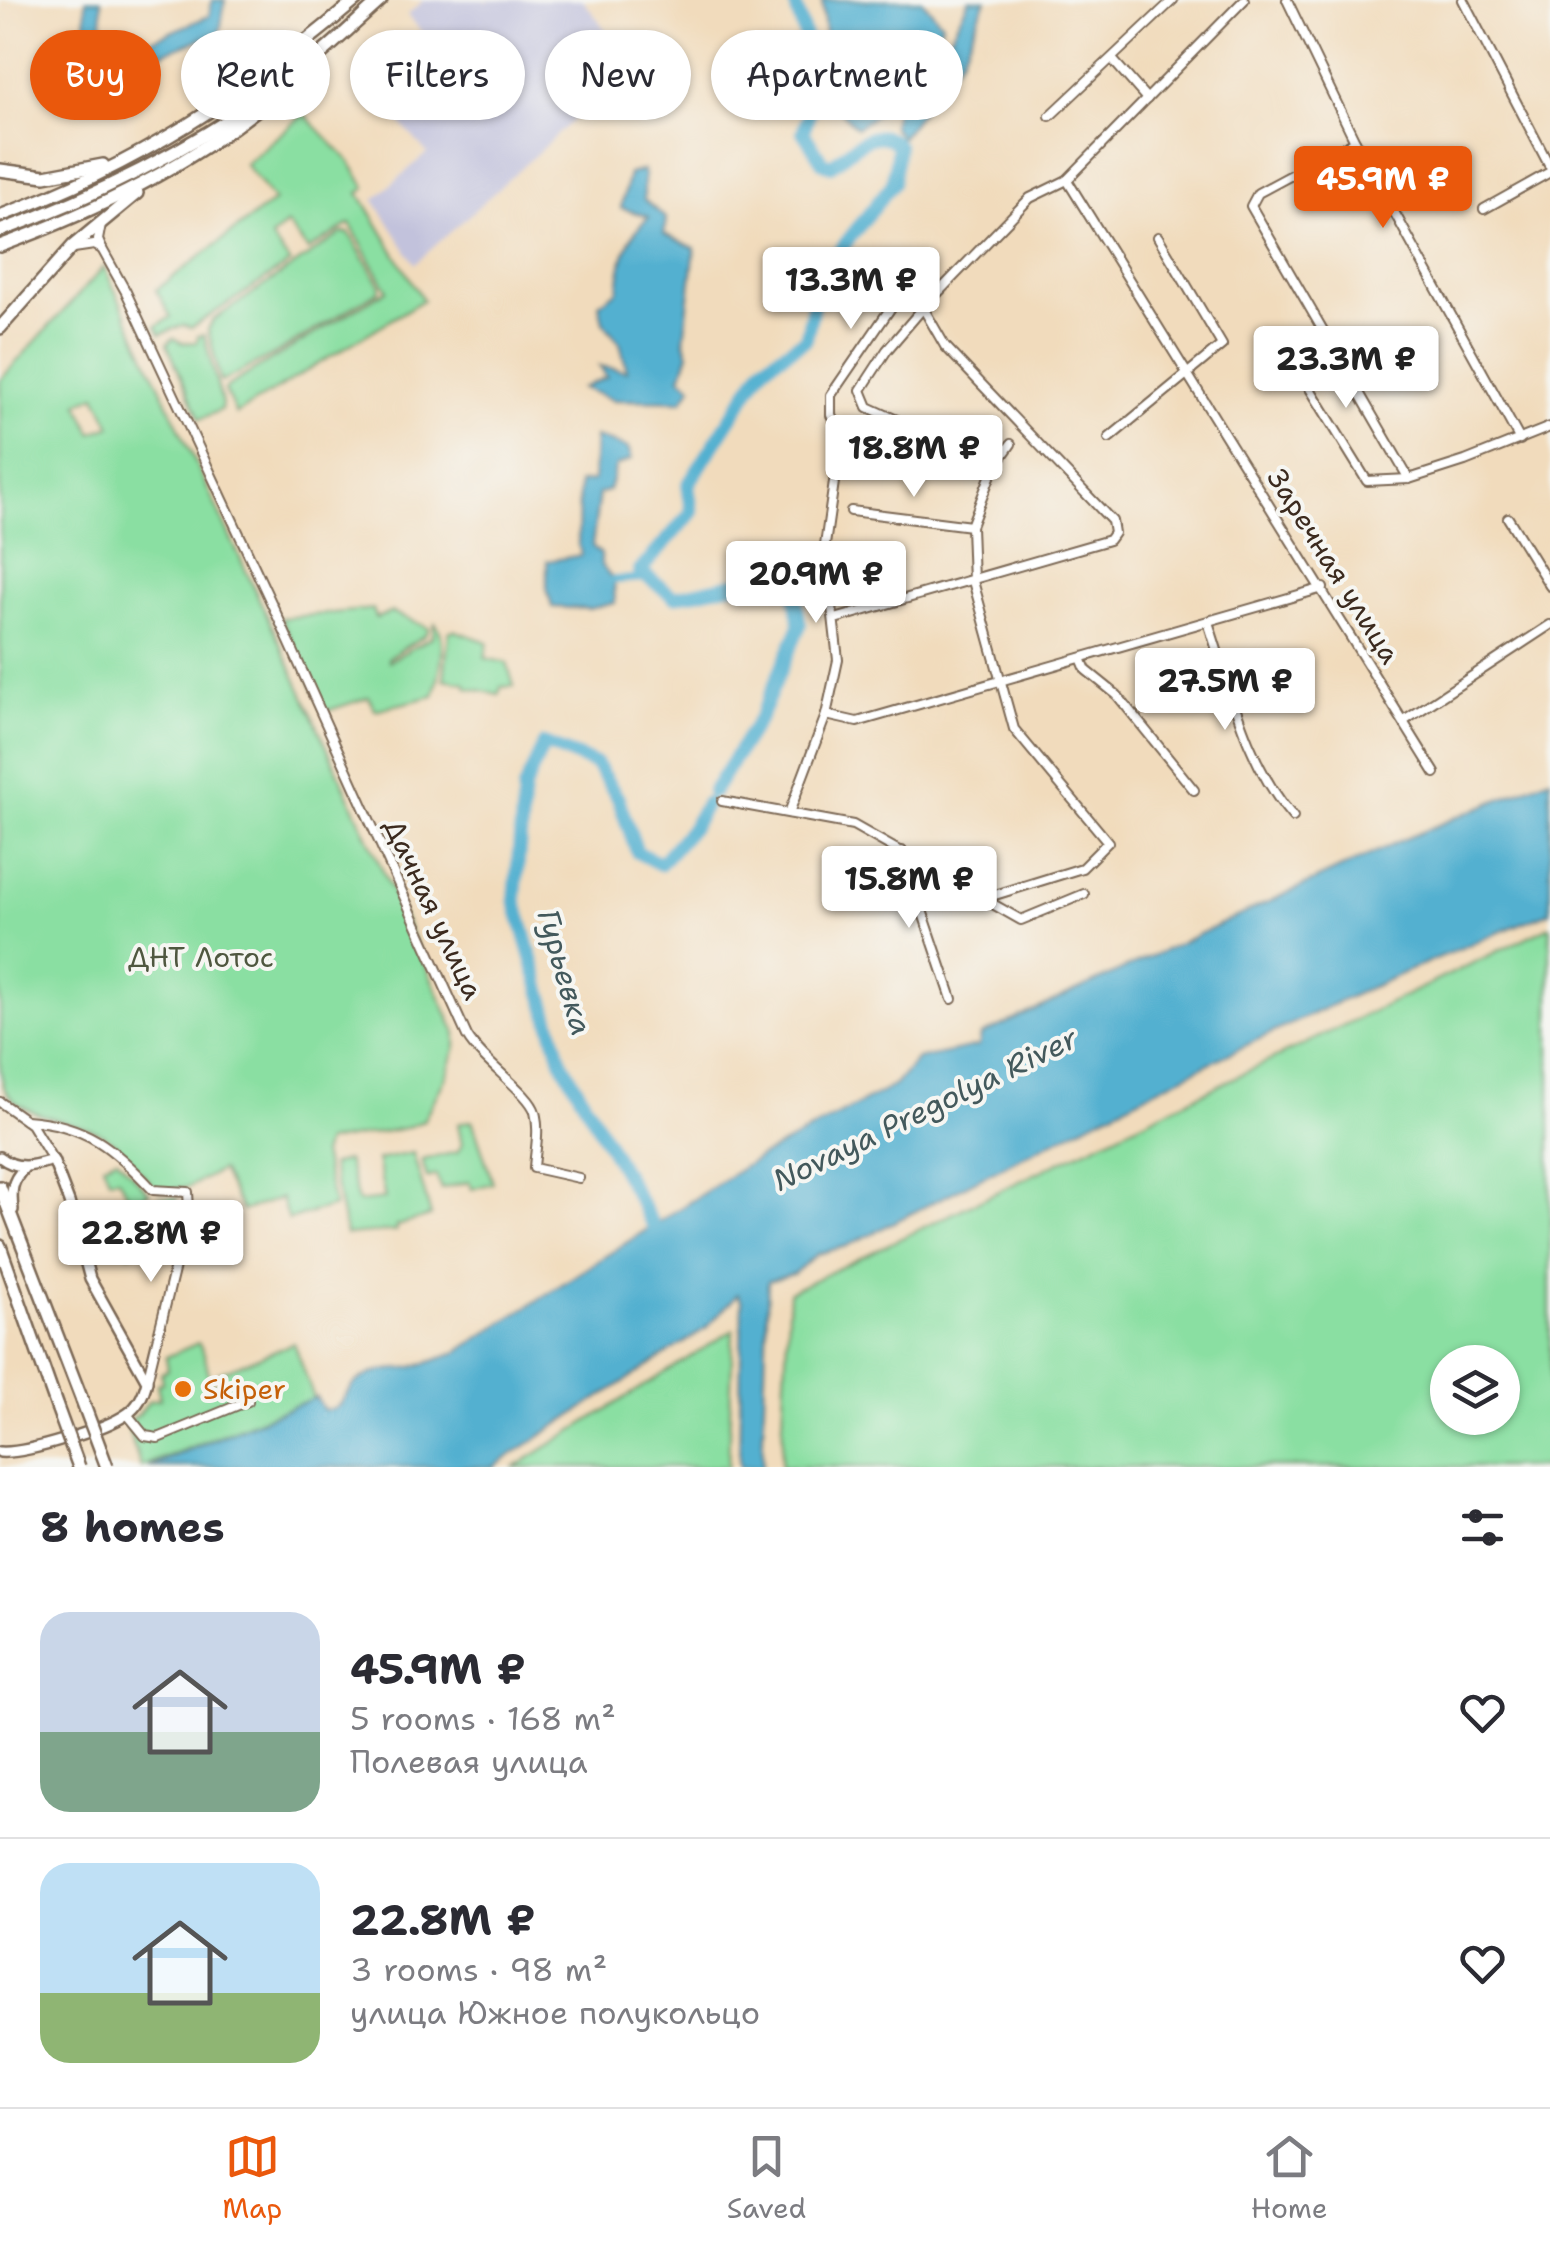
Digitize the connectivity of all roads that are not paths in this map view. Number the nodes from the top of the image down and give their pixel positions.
1 (356, 0) edge
2 (381, 0) edge
3 (1174, 0) edge
4 (1244, 0) edge
5 (1286, 0) edge
6 (1463, 0) edge
7 (330, 45) edge
8 (1112, 59) junction
9 (1146, 99) junction
10 (1050, 116) dead end
11 (226, 120) edge
12 (242, 120) edge
13 (1355, 141) junction
14 (144, 151) junction
15 (0, 170) edge
16 (168, 170) junction
17 (1550, 170) edge
18 (1067, 180) junction
19 (1484, 209) dead end
20 (111, 212) junction
21 (0, 216) edge
22 (0, 230) edge
23 (1158, 237) dead end
24 (0, 246) edge
25 (102, 249) junction
26 (66, 253) junction
27 (923, 308) junction
28 (0, 328) edge
29 (1293, 361) dead end
30 (1189, 373) junction
31 (1550, 427) edge
32 (1108, 438) dead end
33 (1520, 440) junction
34 (1011, 444) dead end
35 (992, 469) junction
36 (1409, 479) junction
37 (851, 511) dead end
38 (1508, 518) dead end
39 (971, 526) junction
40 (973, 582) junction
41 (1550, 586) edge
42 (1322, 588) junction
43 (834, 618) junction
44 (1208, 622) junction
45 (1550, 626) edge
46 (1081, 658) junction
47 (1000, 682) junction
48 (826, 715) junction
49 (1404, 721) junction
50 (1435, 774) dead end
51 (1194, 790) dead end
52 (722, 801) dead end
53 (790, 813) junction
54 (1293, 816) dead end
55 (902, 851) junction
56 (1084, 894) dead end
57 (982, 899) junction
58 (952, 999) dead end
59 (0, 1102) edge
60 (26, 1120) junction
61 (0, 1157) edge
62 (53, 1160) junction
63 (24, 1168) junction
64 (579, 1178) dead end
65 (0, 1187) edge
66 (14, 1224) junction
67 (0, 1246) edge
68 (147, 1381) junction
69 (248, 1401) dead end
70 (128, 1414) junction
71 (0, 1452) edge
72 (79, 1467) edge
73 (107, 1467) edge

1 - 14 highway
2 - 7 highway
3 - 8 street
4 - 9 street
5 - 13 street
6 - 17 street
8 - 9 street
8 - 10 street
9 - 18 street
11 - 22 highway
12 - 16 highway
13 - 33 street
13 - 36 street
14 - 15 highway
14 - 21 highway
16 - 20 highway
16 - 24 highway
17 - 19 street
18 - 27 street
18 - 30 street, Заречная улица
20 - 25 street
20 - 26 highway
23 - 30 street
25 - 26 street
25 - 64 street, Дачная улица
26 - 28 highway
27 - 35 street
27 - 40 street
27 - 43 street
29 - 36 street
30 - 32 street
30 - 42 street, Заречная улица
31 - 33 street
33 - 36 street
34 - 35 street
35 - 39 street
37 - 39 street
38 - 41 street
39 - 40 street
40 - 43 street
40 - 47 street
42 - 44 street
42 - 49 street, Заречная улица
43 - 48 street
44 - 46 street
44 - 54 street
45 - 49 street
46 - 47 street
46 - 51 street
47 - 48 street
47 - 57 street
48 - 53 street
49 - 50 street, Заречная улица
52 - 53 street
53 - 55 street
55 - 57 street
55 - 58 street
56 - 57 street
59 - 60 street
60 - 62 street
60 - 68 street
61 - 63 street
62 - 63 street
62 - 68 street
63 - 66 street
65 - 66 highway
66 - 73 highway, bridge
67 - 72 highway, bridge
68 - 70 street
69 - 70 street
70 - 71 street

